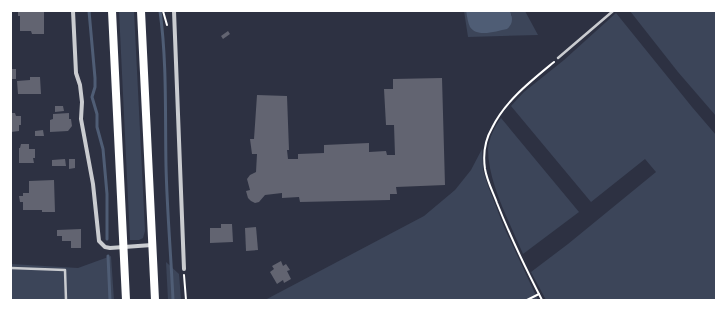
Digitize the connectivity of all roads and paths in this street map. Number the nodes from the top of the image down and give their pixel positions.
1 (73, 11) edge
2 (112, 11) edge
3 (141, 11) edge
4 (174, 11) edge
5 (613, 11) edge
6 (558, 58) joint
7 (153, 245) junction
8 (123, 247) junction
9 (11, 268) edge
10 (184, 269) joint
11 (539, 294) junction
12 (66, 300) edge
13 (126, 300) edge
14 (155, 300) edge
15 (186, 300) edge
16 (527, 300) edge
17 (542, 300) edge

1 - 8 street
2 - 8 main road
3 - 7 main road
4 - 10 street
5 - 6 lane
6 - 11 path
7 - 8 street
7 - 14 main road
8 - 13 main road
9 - 12 lane
10 - 15 path
11 - 16 path
11 - 17 path

